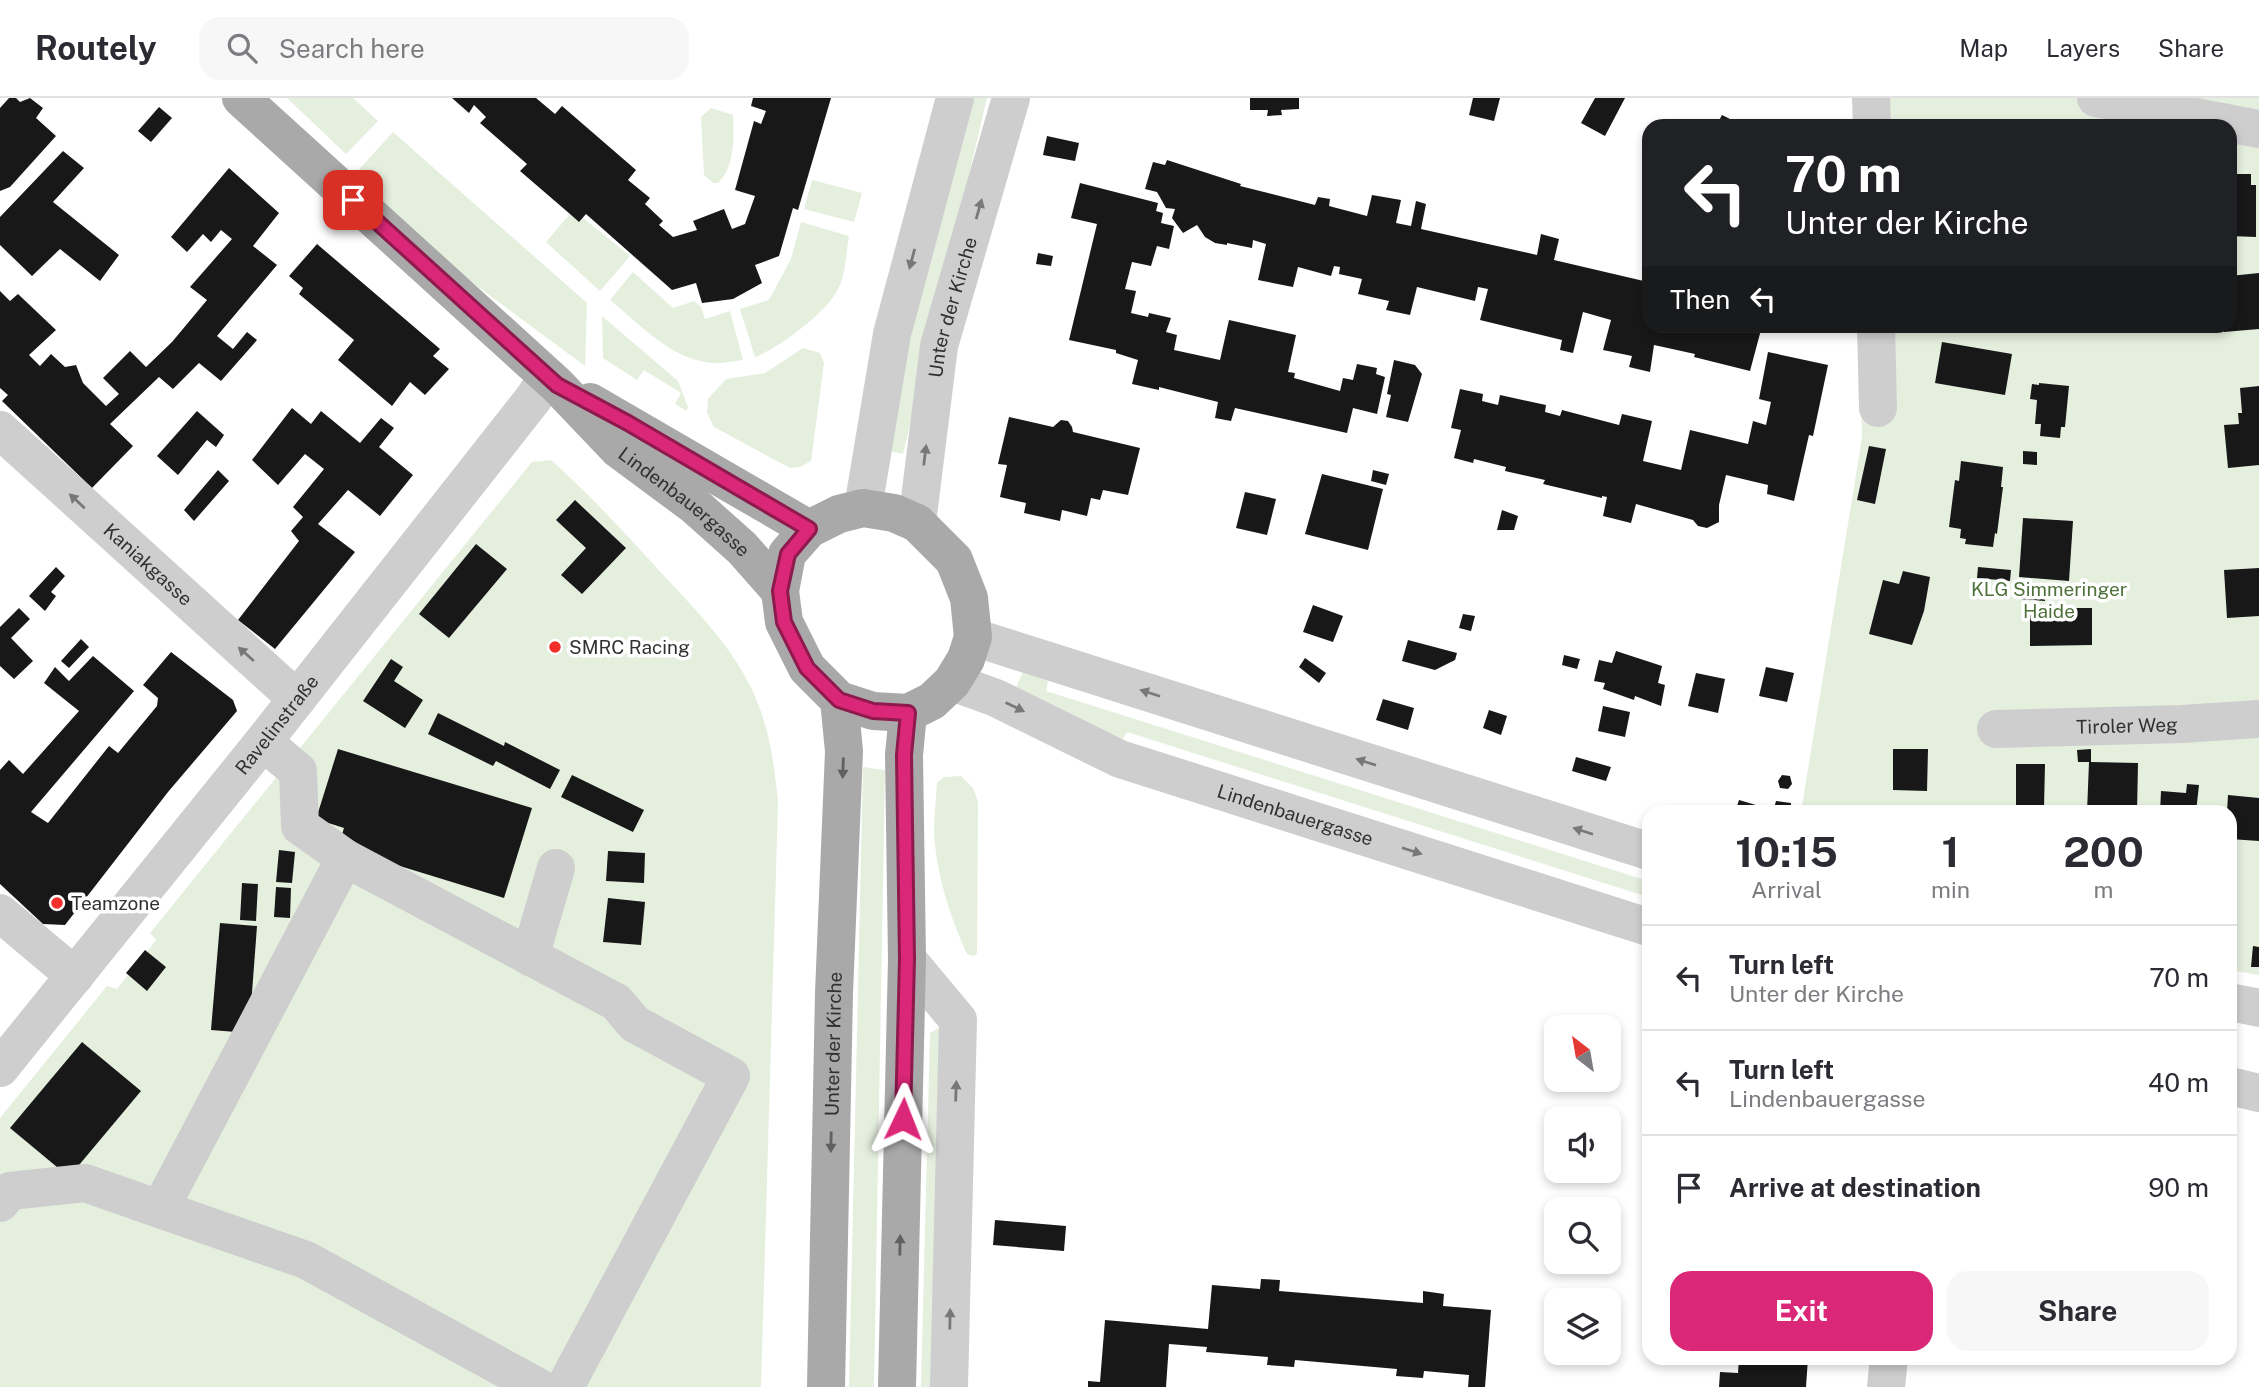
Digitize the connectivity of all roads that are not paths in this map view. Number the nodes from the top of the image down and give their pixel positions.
1 (241, 98) edge
2 (955, 98) edge
3 (1010, 98) edge
4 (1871, 98) edge
5 (2096, 98) edge
6 (1872, 119) edge
7 (2206, 119) edge
8 (2237, 125) edge
9 (2259, 129) edge
10 (1876, 333) edge
11 (552, 381) junction
12 (1878, 408) dead end
13 (0, 430) edge
14 (863, 508) junction
15 (917, 523) junction
16 (809, 529) junction
17 (780, 591) junction
18 (973, 637) junction
19 (952, 682) junction
20 (297, 699) junction
21 (839, 700) junction
22 (908, 713) junction
23 (2259, 719) edge
24 (1996, 729) dead end
25 (263, 742) junction
26 (1642, 849) edge
27 (345, 858) junction
28 (556, 868) dead end
29 (0, 913) edge
30 (1642, 925) edge
31 (530, 957) junction
32 (907, 959) junction
33 (75, 976) junction
34 (2237, 1003) edge
35 (2259, 1008) edge
36 (0, 1068) edge
37 (2237, 1088) edge
38 (2259, 1093) edge
39 (0, 1203) edge
40 (160, 1209) junction
41 (1888, 1365) edge
42 (538, 1387) edge
43 (565, 1387) edge
44 (826, 1387) edge
45 (897, 1387) edge
46 (949, 1387) edge
47 (1886, 1387) edge

1 - 11 main road, Lindenbauergasse
2 -> 14 street
15 -> 3 street, Unter der Kirche
4 - 6 street
5 - 7 street
8 - 9 street
10 - 12 street
11 - 16 main road, Lindenbauergasse
11 - 17 main road, Lindenbauergasse
11 - 20 street, Ravelinstraße
20 -> 13 street, Kaniakgasse
14 - 15 main road
14 - 16 main road
15 - 18 main road
16 - 17 main road
17 - 21 main road
18 - 19 main road
26 -> 18 street
19 - 22 main road
19 -> 30 street, Lindenbauergasse
20 - 25 street, Ravelinstraße
21 - 22 main road
21 -> 44 main road, Unter der Kirche
22 - 32 main road
23 - 24 street, Tiroler Weg
25 - 27 street
25 - 33 street, Ravelinstraße
27 - 31 street
27 - 40 street
28 - 31 street
29 - 33 street
31 - 43 street
45 -> 32 main road
46 -> 32 street
33 - 36 street, Ravelinstraße
34 - 35 street
37 - 38 street
39 - 40 street
40 - 42 street
41 - 47 street

